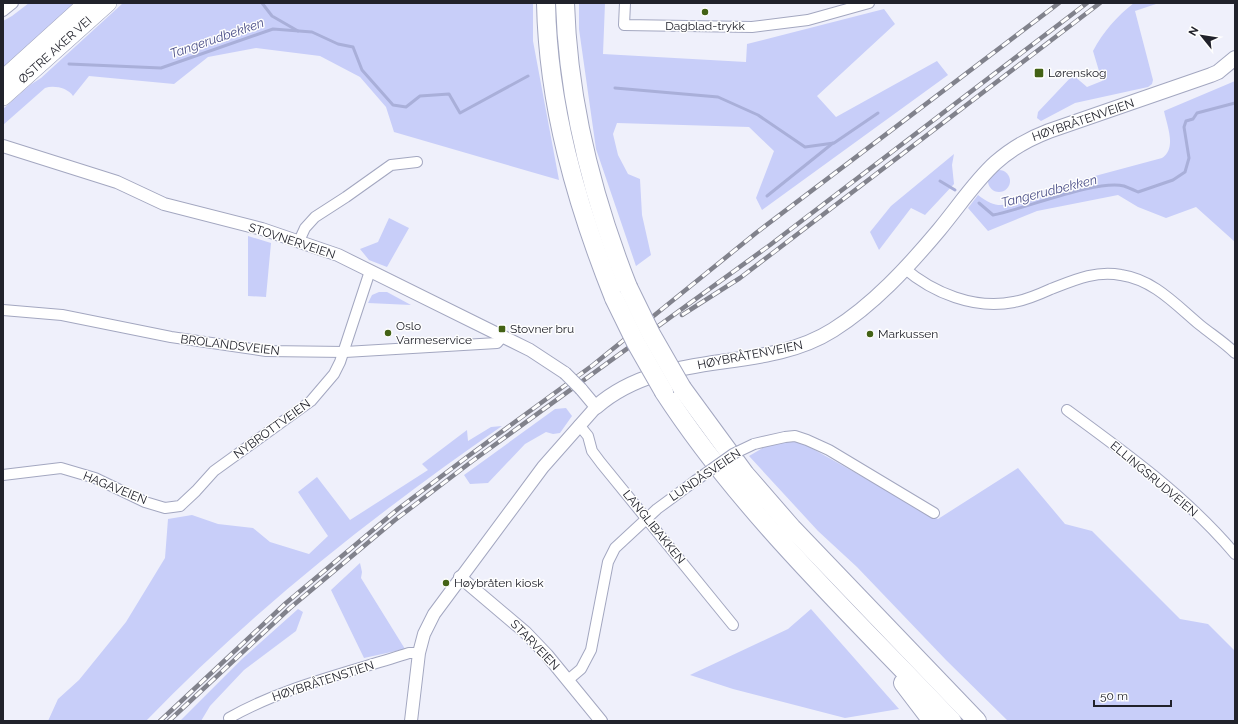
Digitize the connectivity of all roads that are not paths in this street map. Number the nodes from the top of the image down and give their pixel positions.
1 (13, 3) edge
2 (87, 3) edge
3 (108, 3) edge
4 (546, 3) edge
5 (565, 3) edge
6 (625, 3) edge
7 (869, 3) edge
8 (3, 11) edge
9 (1235, 58) edge
10 (1235, 70) edge
11 (1218, 72) junction
12 (3, 78) edge
13 (3, 97) edge
14 (3, 146) edge
15 (417, 162) dead end
16 (299, 241) junction
17 (904, 268) junction
18 (370, 271) junction
19 (3, 310) edge
20 (503, 336) junction
21 (344, 352) junction
22 (1235, 353) edge
23 (596, 407) junction
24 (1067, 410) dead end
25 (579, 425) junction
26 (3, 475) edge
27 (180, 506) joint
28 (934, 513) dead end
29 (646, 518) junction
30 (1235, 554) edge
31 (460, 577) junction
32 (733, 625) dead end
33 (864, 629) junction
34 (419, 653) junction
35 (568, 680) junction
36 (952, 695) junction
37 (229, 718) dead end
38 (411, 721) edge
39 (601, 721) edge
40 (932, 721) edge
41 (952, 721) edge
42 (977, 721) edge
43 (982, 721) edge

1 - 8 street
2 - 12 highway, ØSTRE AKER VEI
3 - 13 highway, ØSTRE AKER VEI
4 - 33 highway, bridge
5 - 36 highway, bridge
6 - 7 street
9 - 11 main road, HØYBRÅTENVEIEN
10 - 11 main road, HØYBRÅTENVEIEN
11 - 17 main road, HØYBRÅTENVEIEN
14 - 16 street, STOVNERVEIEN
15 - 16 street
16 - 18 street, STOVNERVEIEN
17 - 22 street
17 - 23 main road, HØYBRÅTENVEIEN
18 - 20 street, STOVNERVEIEN
18 - 21 street, NYBROTTVEIEN
19 - 21 street, BROLANDSVEIEN
20 - 21 street, BROLANDSVEIEN
20 - 23 street, STOVNERVEIEN, bridge
21 - 27 street, NYBROTTVEIEN
23 - 25 street, HØYBRÅTENVEIEN
24 - 30 street, ELLINGSRUDVEIEN
25 - 29 street, LANGLIBAKKEN
25 - 31 street, HØYBRÅTENVEIEN
26 - 27 street, HAGAVEIEN
28 - 29 street, LUNDÅSVEIEN, bridge
29 - 32 street, LANGLIBAKKEN
29 - 35 street, LUNDÅSVEIEN
31 - 34 street, HØYBRÅTENVEIEN
31 - 35 street, STARVEIEN
33 - 40 highway
33 - 41 highway
34 - 37 street, HØYBRÅTENSTIEN
34 - 38 street, HØYBRÅTENVEIEN
35 - 39 street, STARVEIEN
36 - 42 highway
36 - 43 highway

